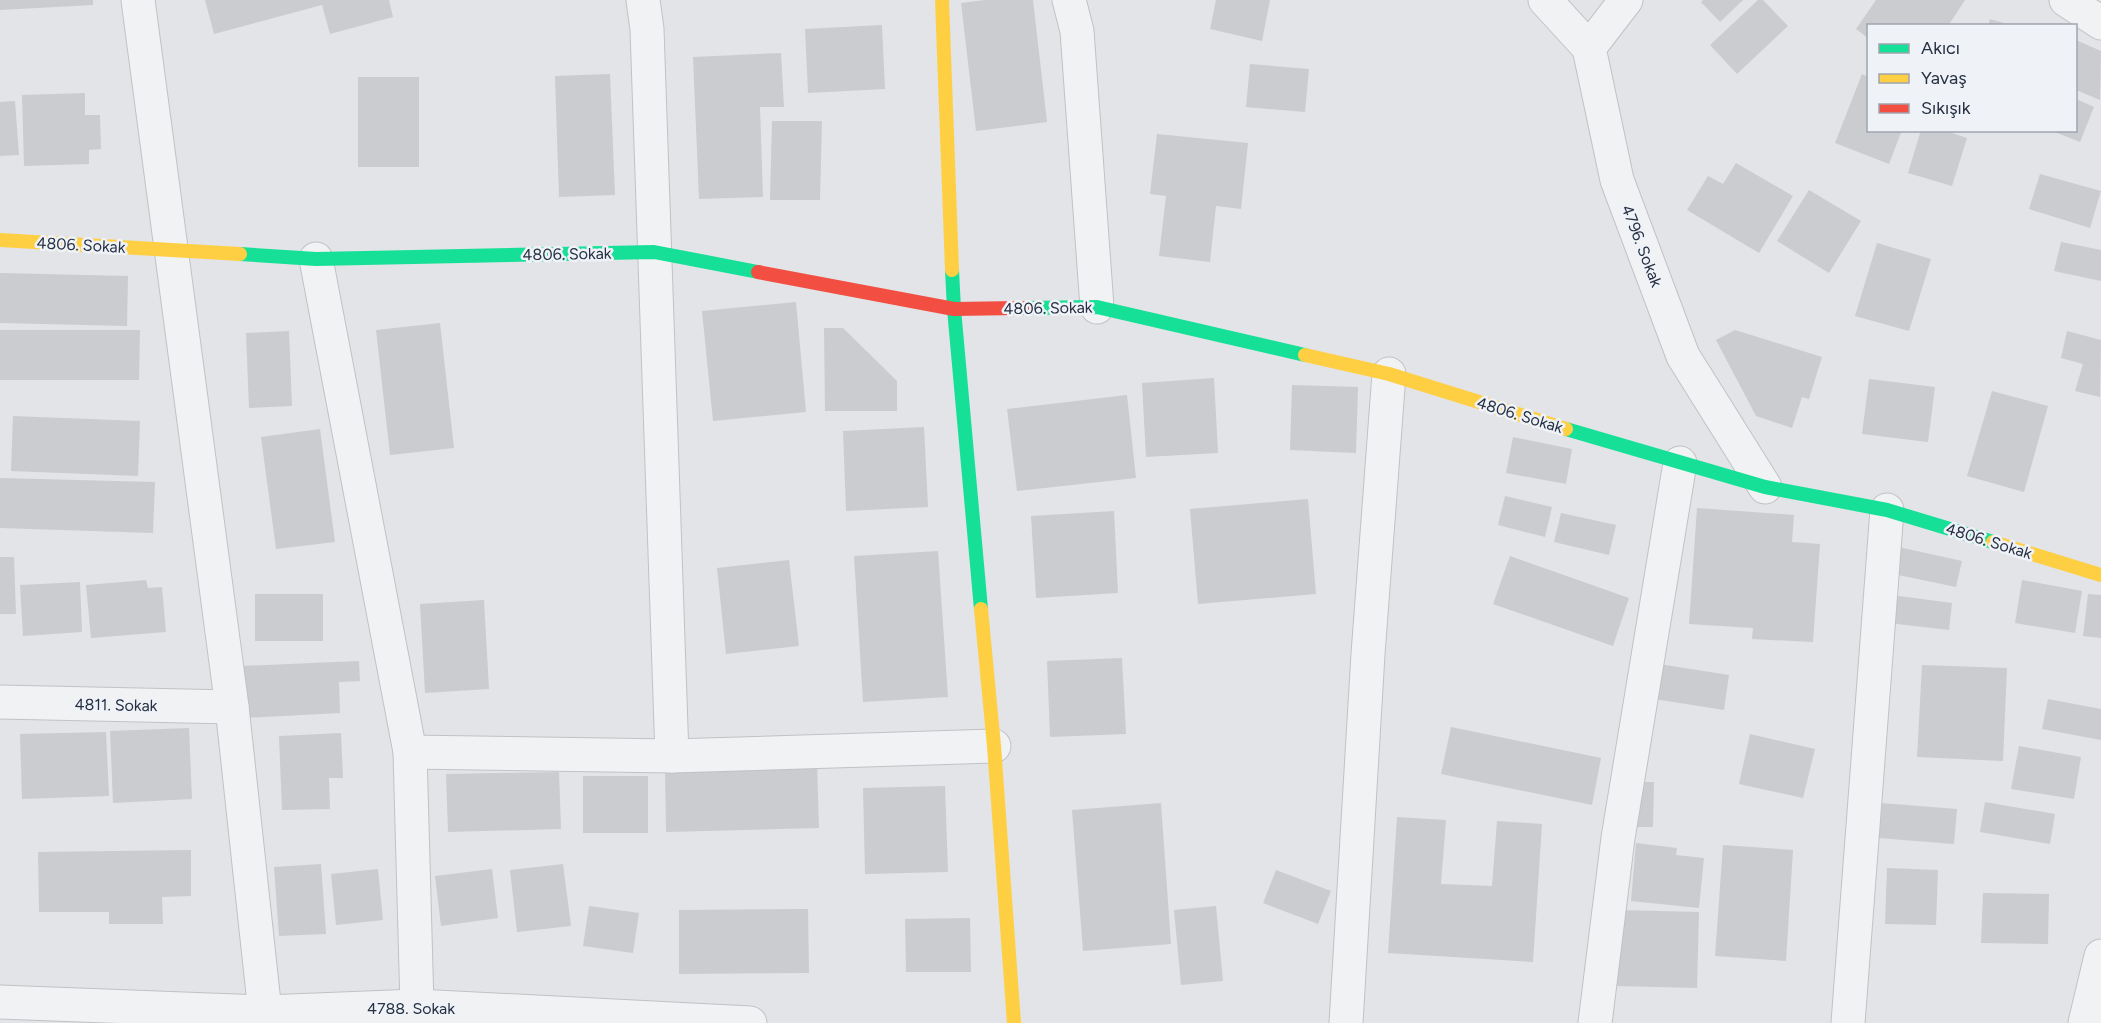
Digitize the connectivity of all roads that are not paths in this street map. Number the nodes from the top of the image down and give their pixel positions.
1 (138, 0) edge
2 (643, 0) edge
3 (942, 0) edge
4 (1070, 0) edge
5 (1545, 0) edge
6 (1626, 0) edge
7 (2066, 0) edge
8 (2101, 23) edge
9 (1589, 48) junction
10 (0, 240) edge
11 (172, 250) junction
12 (654, 252) junction
13 (316, 259) junction
14 (1097, 307) junction
15 (954, 309) junction
16 (1389, 374) junction
17 (1680, 463) junction
18 (1765, 487) junction
19 (1887, 510) junction
20 (2101, 575) edge
21 (0, 702) edge
22 (232, 707) junction
23 (994, 746) junction
24 (410, 752) junction
25 (672, 756) junction
26 (2101, 956) edge
27 (0, 1002) edge
28 (265, 1012) junction
29 (413, 1015) edge
30 (750, 1023) edge
31 (1014, 1023) edge
32 (1346, 1023) edge
33 (1595, 1023) edge
34 (1848, 1023) edge
35 (2085, 1023) edge

1 - 11 street
2 - 12 street
3 - 15 street
4 - 14 street
5 - 9 street
6 - 9 street
7 - 8 street
9 - 18 street, 4796. Sokak
10 - 11 street, 4806. Sokak
11 - 13 street, 4806. Sokak
11 - 22 street
12 - 13 street, 4806. Sokak
12 - 15 street, 4806. Sokak
12 - 25 street
13 - 24 street
14 - 15 street, 4806. Sokak
14 - 16 street, 4806. Sokak
15 - 23 street
16 - 17 street, 4806. Sokak
16 - 32 street
17 - 18 street, 4806. Sokak
17 - 33 street
18 - 19 street, 4806. Sokak
19 - 20 street, 4806. Sokak
19 - 34 street
21 - 22 street, 4811. Sokak
22 - 28 street
23 - 25 street
23 - 31 street
24 - 25 street
24 - 29 street
26 - 35 street
27 - 28 street, 4788. Sokak
28 - 29 street, 4788. Sokak
29 - 30 street, 4788. Sokak

